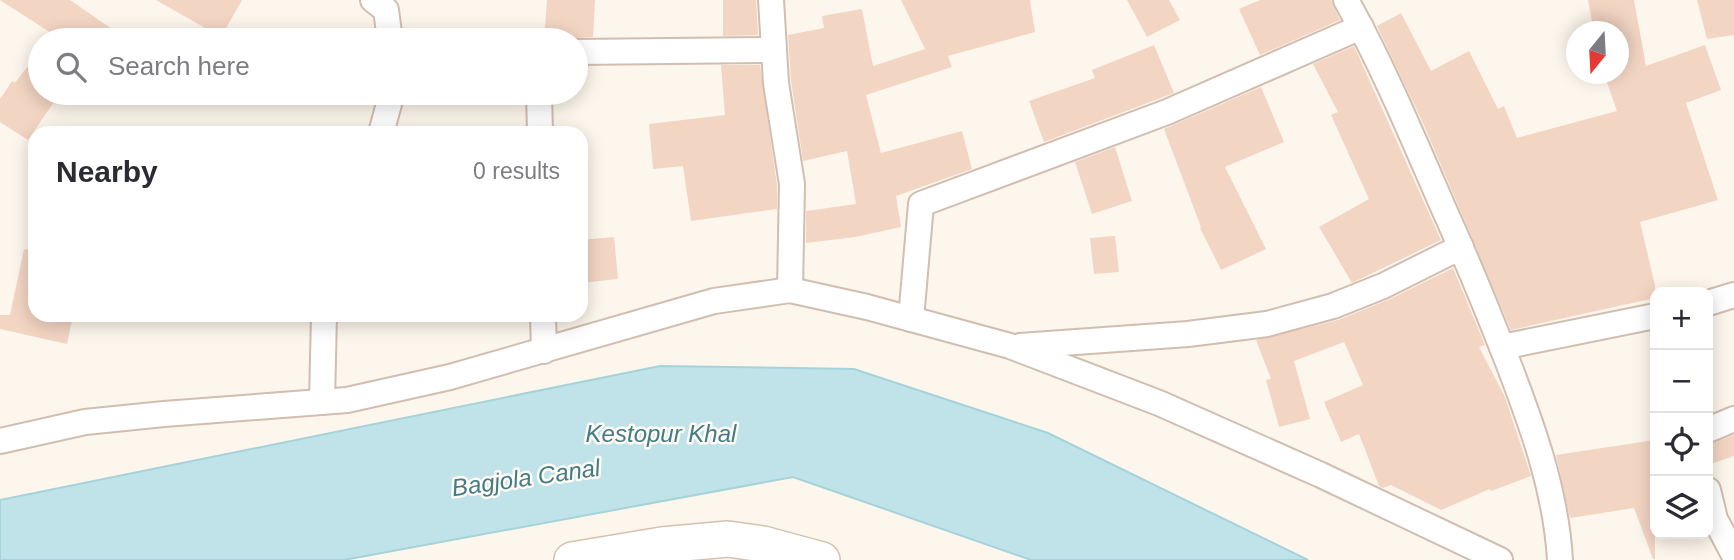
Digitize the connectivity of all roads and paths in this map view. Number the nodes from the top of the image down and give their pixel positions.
1 (373, 0) edge
2 (771, 0) edge
3 (1346, 0) edge
4 (1361, 27) junction
5 (393, 28) edge
6 (773, 50) junction
7 (588, 52) edge
8 (389, 105) edge
9 (539, 105) edge
10 (383, 126) edge
11 (540, 126) edge
12 (1461, 247) junction
13 (790, 290) junction
14 (1734, 295) edge
15 (1713, 301) edge
16 (1650, 317) edge
17 (911, 319) junction
18 (324, 322) edge
19 (543, 322) edge
20 (1010, 346) junction
21 (1502, 347) junction
22 (544, 351) junction
23 (322, 402) junction
24 (1734, 419) edge
25 (1713, 428) edge
26 (0, 441) edge
27 (1713, 511) edge
28 (729, 549) edge
29 (1734, 555) edge
30 (572, 560) edge
31 (822, 560) edge
32 (1500, 560) edge
33 (1560, 560) edge

1 - 5 street
2 - 6 street
3 - 4 street
4 - 12 street
4 - 17 street
6 - 7 street
6 - 13 street
8 - 10 street
9 - 11 street
12 - 20 street
12 - 21 street
13 - 17 street
13 - 22 street
14 - 15 street
16 - 21 street
17 - 20 street
18 - 23 street
19 - 22 street
20 - 32 street
21 - 33 street
22 - 23 street
23 - 26 street
24 - 25 street
27 - 29 street
28 - 30 street
28 - 31 street

